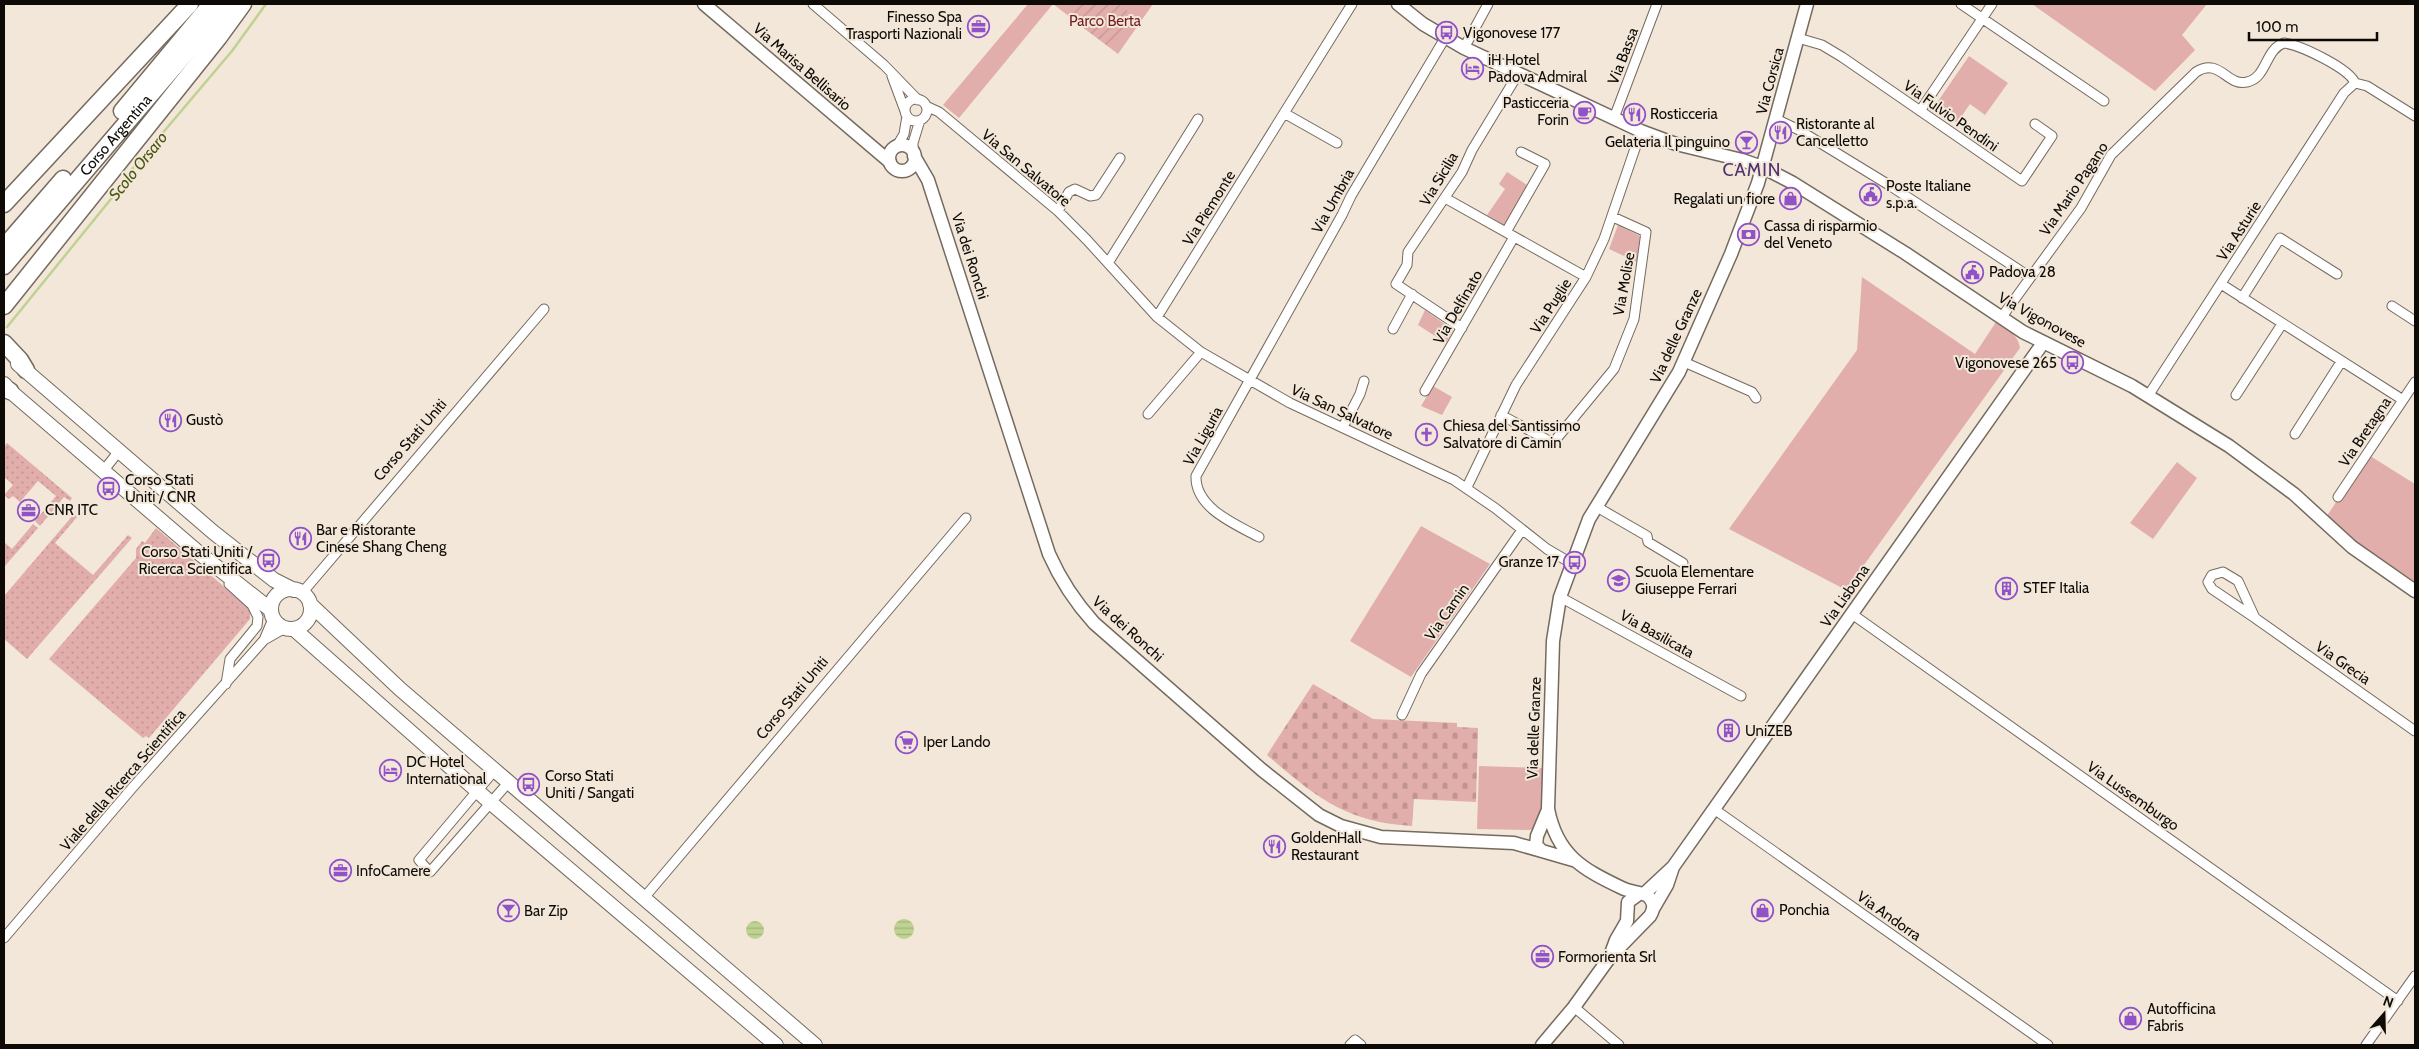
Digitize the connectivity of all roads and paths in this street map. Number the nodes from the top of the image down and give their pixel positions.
1 (190, 4) edge
2 (211, 4) edge
3 (228, 4) edge
4 (243, 4) edge
5 (704, 4) edge
6 (813, 4) edge
7 (1352, 4) edge
8 (1398, 4) edge
9 (1488, 4) edge
10 (1657, 4) edge
11 (1807, 4) edge
12 (1961, 4) edge
13 (1992, 4) edge
14 (1982, 18) junction
15 (1446, 38) junction
16 (1798, 38) junction
17 (1464, 48) junction
18 (1518, 74) junction
19 (892, 76) junction
20 (2355, 83) junction
21 (918, 100) junction
22 (2104, 101) dead end
23 (926, 106) junction
24 (1920, 111) junction
25 (906, 113) junction
26 (1284, 113) junction
27 (2415, 116) edge
28 (944, 118) junction
29 (1614, 118) junction
30 (922, 119) junction
31 (1198, 119) dead end
32 (1776, 119) junction
33 (2035, 124) dead end
34 (1641, 131) junction
35 (856, 134) junction
36 (1337, 143) dead end
37 (896, 146) junction
38 (1521, 152) dead end
39 (914, 154) junction
40 (1120, 158) dead end
41 (890, 162) junction
42 (1762, 167) junction
43 (902, 170) junction
44 (931, 189) junction
45 (1445, 198) junction
46 (4, 204) edge
47 (1058, 211) junction
48 (1613, 217) junction
49 (1510, 235) junction
50 (4, 247) edge
51 (1108, 264) junction
52 (4, 266) edge
53 (2337, 274) dead end
54 (1586, 276) junction
55 (2030, 277) junction
56 (2221, 284) junction
57 (1412, 294) junction
58 (2242, 298) junction
59 (4, 306) edge
60 (2392, 306) dead end
61 (544, 309) dead end
62 (1157, 317) junction
63 (2002, 318) junction
64 (2415, 321) edge
65 (2282, 324) junction
66 (1462, 328) junction
67 (1392, 329) dead end
68 (4, 343) edge
69 (2043, 343) junction
70 (4, 352) edge
71 (1201, 352) junction
72 (1684, 362) junction
73 (2341, 362) junction
74 (26, 370) junction
75 (1250, 381) junction
76 (2415, 382) edge
77 (1367, 384) dead end
78 (6, 387) edge
79 (1425, 391) dead end
80 (2236, 395) dead end
81 (2148, 396) junction
82 (1756, 398) dead end
83 (2403, 400) junction
84 (1148, 414) dead end
85 (1501, 415) junction
86 (1343, 427) junction
87 (2295, 434) dead end
88 (119, 451) junction
89 (104, 470) junction
90 (1467, 488) junction
91 (2338, 497) dead end
92 (1597, 507) junction
93 (966, 518) dead end
94 (1522, 530) junction
95 (1258, 537) dead end
96 (199, 553) junction
97 (1571, 563) junction
98 (1683, 563) dead end
99 (2415, 591) edge
100 (302, 596) junction
101 (1560, 596) junction
102 (1852, 614) junction
103 (2255, 618) junction
104 (281, 622) junction
105 (264, 640) junction
106 (226, 684) junction
107 (1741, 696) dead end
108 (1402, 715) dead end
109 (2415, 731) edge
110 (494, 771) junction
111 (508, 783) junction
112 (477, 791) junction
113 (491, 803) junction
114 (1548, 809) junction
115 (1714, 809) junction
116 (1538, 834) junction
117 (1556, 837) junction
118 (1514, 843) junction
119 (1544, 852) junction
120 (1576, 861) junction
121 (1673, 867) junction
122 (1598, 876) junction
123 (1641, 894) junction
124 (643, 899) junction
125 (1628, 909) junction
126 (1650, 913) junction
127 (4, 938) edge
128 (1610, 958) junction
129 (2415, 976) edge
130 (2398, 1000) junction
131 (1574, 1007) junction
132 (1564, 1020) junction
133 (776, 1045) edge
134 (815, 1045) edge
135 (1350, 1045) edge
136 (1361, 1045) edge
137 (1542, 1045) edge
138 (1551, 1045) edge
139 (1619, 1045) edge
140 (2048, 1045) edge
141 (2366, 1045) edge

1 - 46 highway
2 - 50 highway, Corso Argentina
3 - 52 highway, Corso Argentina
4 - 59 highway
5 - 35 street, Via Marisa Bellisario
6 - 19 street, Via San Salvatore
7 - 26 street, Via Piemonte
8 - 15 street, Via Vigonovese
9 - 17 street
10 - 29 street, Via Bassa
11 - 16 street, Via Corsica
12 - 14 street
13 - 14 street
14 - 22 street
14 - 24 street
15 - 17 street, Via Vigonovese
15 - 75 street, Via Umbria
16 - 24 street, Via Fulvio Pendini
16 - 32 street, Via Corsica
17 - 18 street, Via Vigonovese
18 - 29 street, Via Vigonovese
18 - 45 street, Via Sicilia
19 - 21 street, Via San Salvatore
19 - 25 street, Via San Salvatore
20 - 27 street
20 - 55 street, Via Mario Pagano
20 - 56 street, Via Asturie
21 - 23 street, Via San Salvatore
21 - 25 street
23 - 28 street, Via San Salvatore
23 - 30 street
24 - 33 street, Via Fulvio Pendini
25 - 30 street
25 - 37 street
26 - 36 street
26 - 62 street, Via Piemonte
28 - 30 street
28 - 47 street, Via San Salvatore
29 - 34 street, Via Vigonovese
30 - 39 street
31 - 51 street
32 - 42 street, Via Corsica
32 - 55 street
34 - 42 street, Via Vigonovese
34 - 48 street, Via Puglie
35 - 37 street, Via Marisa Bellisario
35 - 41 street, Via Marisa Bellisario
37 - 39 street
37 - 41 street
38 - 49 street, Via Delfinato
39 - 43 street
39 - 44 street, Via dei Ronchi
40 - 47 street
41 - 43 street
42 - 63 street, Via Vigonovese
42 - 72 street, Via delle Granze
43 - 44 street
44 - 118 street, Via dei Ronchi
45 - 49 street
45 - 57 street, Via Sicilia
47 - 51 street, Via San Salvatore
48 - 54 street, Via Puglie
48 - 85 street, Via Molise
49 - 54 street
49 - 66 street, Via Delfinato
51 - 62 street, Via San Salvatore
53 - 58 street
54 - 85 street, Via Puglie
55 - 63 street, Via Mario Pagano
56 - 58 street
56 - 81 street, Via Asturie
57 - 66 street, Via Sicilia
57 - 67 street
58 - 65 street
60 - 64 street
61 - 100 street, Corso Stati Uniti
62 - 71 street, Via San Salvatore
63 - 69 street, Via Vigonovese
65 - 73 street
65 - 80 street
66 - 79 street, Via Delfinato
68 - 74 highway
69 - 81 street, Via Vigonovese
69 - 102 street, Via Lisbona
70 - 74 main road
71 - 75 street, Via San Salvatore
71 - 84 street
72 - 82 street
72 - 92 street, Via delle Granze
73 - 83 street
73 - 87 street
74 - 88 main road
75 - 86 street, Via San Salvatore
75 - 95 street, Via Liguria
76 - 83 street, Via Bretagna
77 - 86 street
78 - 89 main road
81 - 99 street, Via Vigonovese
83 - 91 street, Via Bretagna
85 - 90 street, Via Puglie
86 - 90 street, Via San Salvatore
88 - 89 street
88 - 100 main road
89 - 96 main road
90 - 94 street, Via San Salvatore
92 - 97 street, Via delle Granze
92 - 98 street
93 - 124 street, Corso Stati Uniti
94 - 97 street, Via San Salvatore
94 - 108 street, Via Camin
96 - 104 main road
96 - 106 street
97 - 101 street, Via delle Granze
100 - 104 main road
100 - 104 main road
100 - 110 main road
101 - 107 street, Via Basilicata
101 - 114 street, Via delle Granze
102 - 115 street, Via Lisbona
102 - 130 street, Via Lussemburgo
103 - 103 street, Via Grecia
103 - 109 street, Via Grecia
104 - 105 street, Viale della Ricerca Scientifica
104 - 105 street, Viale della Ricerca Scientifica
104 - 112 main road
105 - 106 street, Viale della Ricerca Scientifica
106 - 127 street, Viale della Ricerca Scientifica
110 - 111 main road
110 - 112 street
111 - 113 street
111 - 124 main road
112 - 113 main road
112 - 113 street
113 - 133 main road
114 - 116 street, Via delle Granze
114 - 117 street, Via delle Granze
115 - 121 street, Via Lisbona
115 - 140 street, Via Andorra
116 - 117 street
116 - 118 street, Via dei Ronchi
116 - 119 street
117 - 119 street
117 - 120 street, Via delle Granze
118 - 119 street, Via dei Ronchi
119 - 120 street, Via delle Granze
120 - 122 street, Via delle Granze
121 - 123 street, Via Lisbona
121 - 126 street, Via Lisbona
122 - 123 street, Via delle Granze
122 - 125 street, Via delle Granze
123 - 125 street, Via Lisbona
123 - 126 street
124 - 134 main road
125 - 126 street
125 - 128 street, Via Lisbona
126 - 128 street, Via Lisbona
128 - 131 street, Via Lisbona
129 - 130 street
130 - 141 street
131 - 132 street, Via Lisbona
131 - 139 street
132 - 137 street, Via Lisbona
132 - 138 street, Via Lisbona
135 - 136 street

